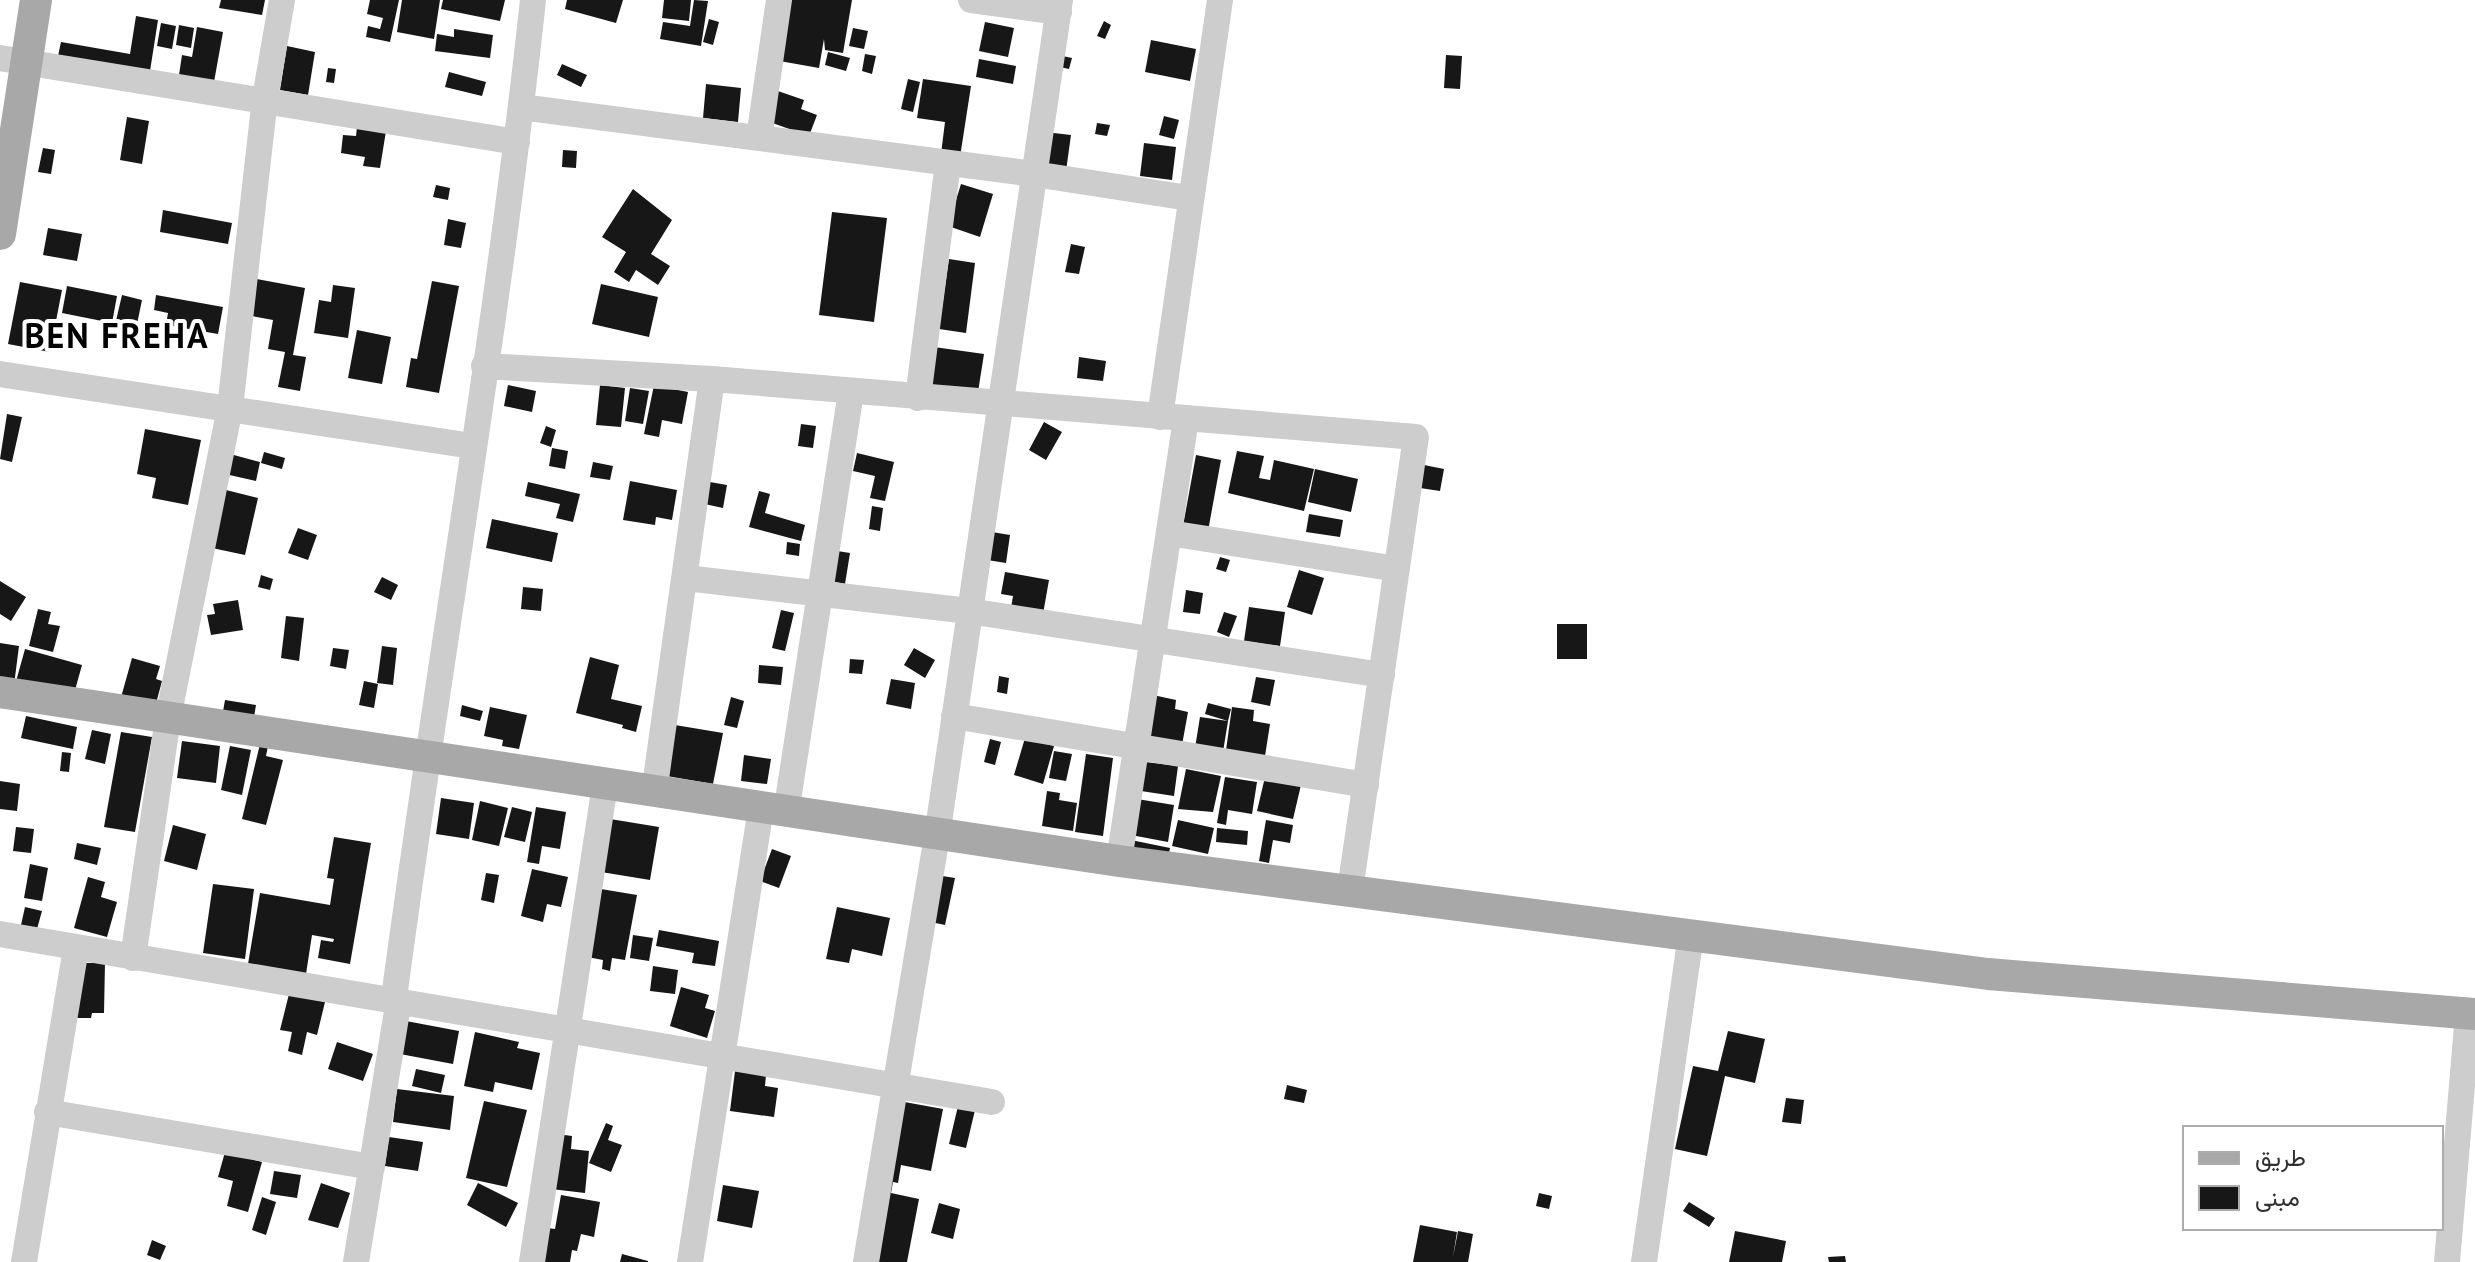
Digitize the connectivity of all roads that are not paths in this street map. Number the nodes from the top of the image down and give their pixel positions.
1 (36, 0) edge
2 (282, 0) edge
3 (533, 0) edge
4 (779, 0) edge
5 (971, 0) edge
6 (1220, 0) edge
7 (1060, 6) edge
8 (13, 60) edge
9 (265, 98) junction
10 (521, 107) junction
11 (759, 138) junction
12 (517, 142) junction
13 (948, 163) junction
14 (1034, 174) junction
15 (1189, 198) junction
16 (0, 234) edge
17 (484, 366) junction
18 (0, 374) edge
19 (712, 379) junction
20 (851, 392) junction
21 (918, 398) junction
22 (999, 405) junction
23 (230, 408) junction
24 (1173, 418) junction
25 (472, 446) junction
26 (1169, 533) junction
27 (1397, 569) junction
28 (686, 578) junction
29 (820, 593) junction
30 (969, 611) junction
31 (1153, 640) junction
32 (1382, 675) junction
33 (0, 692) edge
34 (954, 716) junction
35 (168, 718) junction
36 (1136, 748) junction
37 (425, 758) junction
38 (605, 785) junction
39 (1366, 785) junction
40 (654, 793) junction
41 (773, 810) junction
42 (937, 836) junction
43 (1119, 861) junction
44 (1350, 890) junction
45 (0, 934) edge
46 (1691, 935) junction
47 (76, 948) junction
48 (133, 958) junction
49 (396, 999) junction
50 (2472, 1014) edge
51 (568, 1029) junction
52 (725, 1055) junction
53 (896, 1086) junction
54 (992, 1102) dead end
55 (47, 1112) junction
56 (372, 1167) junction
57 (24, 1262) edge
58 (356, 1262) edge
59 (532, 1262) edge
60 (690, 1262) edge
61 (866, 1262) edge
62 (1644, 1262) edge
63 (2447, 1262) edge

1 - 8 main road
2 - 9 street
3 - 10 street
4 - 11 street
5 - 7 street
6 - 15 street
7 - 14 street
8 - 9 street
8 - 16 main road
9 - 12 street
9 - 23 street
10 - 11 street
10 - 12 street
11 - 13 street
12 - 17 street
13 - 14 street
13 - 21 street
14 - 15 street
14 - 22 street
15 - 24 street
17 - 19 street
17 - 25 street
18 - 23 street
19 - 20 street
19 - 28 street
20 - 21 street
20 - 29 street
21 - 22 street
22 - 24 street
22 - 30 street
23 - 25 street
23 - 35 street
24 - 26 street
24 - 27 street
25 - 37 street
26 - 27 street
26 - 31 street
27 - 32 street
28 - 29 street
28 - 40 street
29 - 30 street
29 - 41 street
30 - 31 street
30 - 34 street
31 - 32 street
31 - 36 street
32 - 39 street
33 - 35 main road
34 - 36 street
34 - 42 street
35 - 37 main road
35 - 48 street
36 - 39 street
36 - 43 street
37 - 38 main road
37 - 49 street
38 - 40 main road
38 - 51 street
39 - 44 street
40 - 41 main road
41 - 42 main road
41 - 52 street
42 - 43 main road
42 - 53 street
43 - 44 main road
44 - 46 main road
45 - 47 street
46 - 50 main road
46 - 62 street
47 - 48 street
47 - 55 street
48 - 49 street
49 - 51 street
49 - 56 street
50 - 63 street
51 - 52 street
51 - 59 street
52 - 53 street
52 - 60 street
53 - 54 street
53 - 61 street
55 - 56 street
55 - 57 street
56 - 58 street

